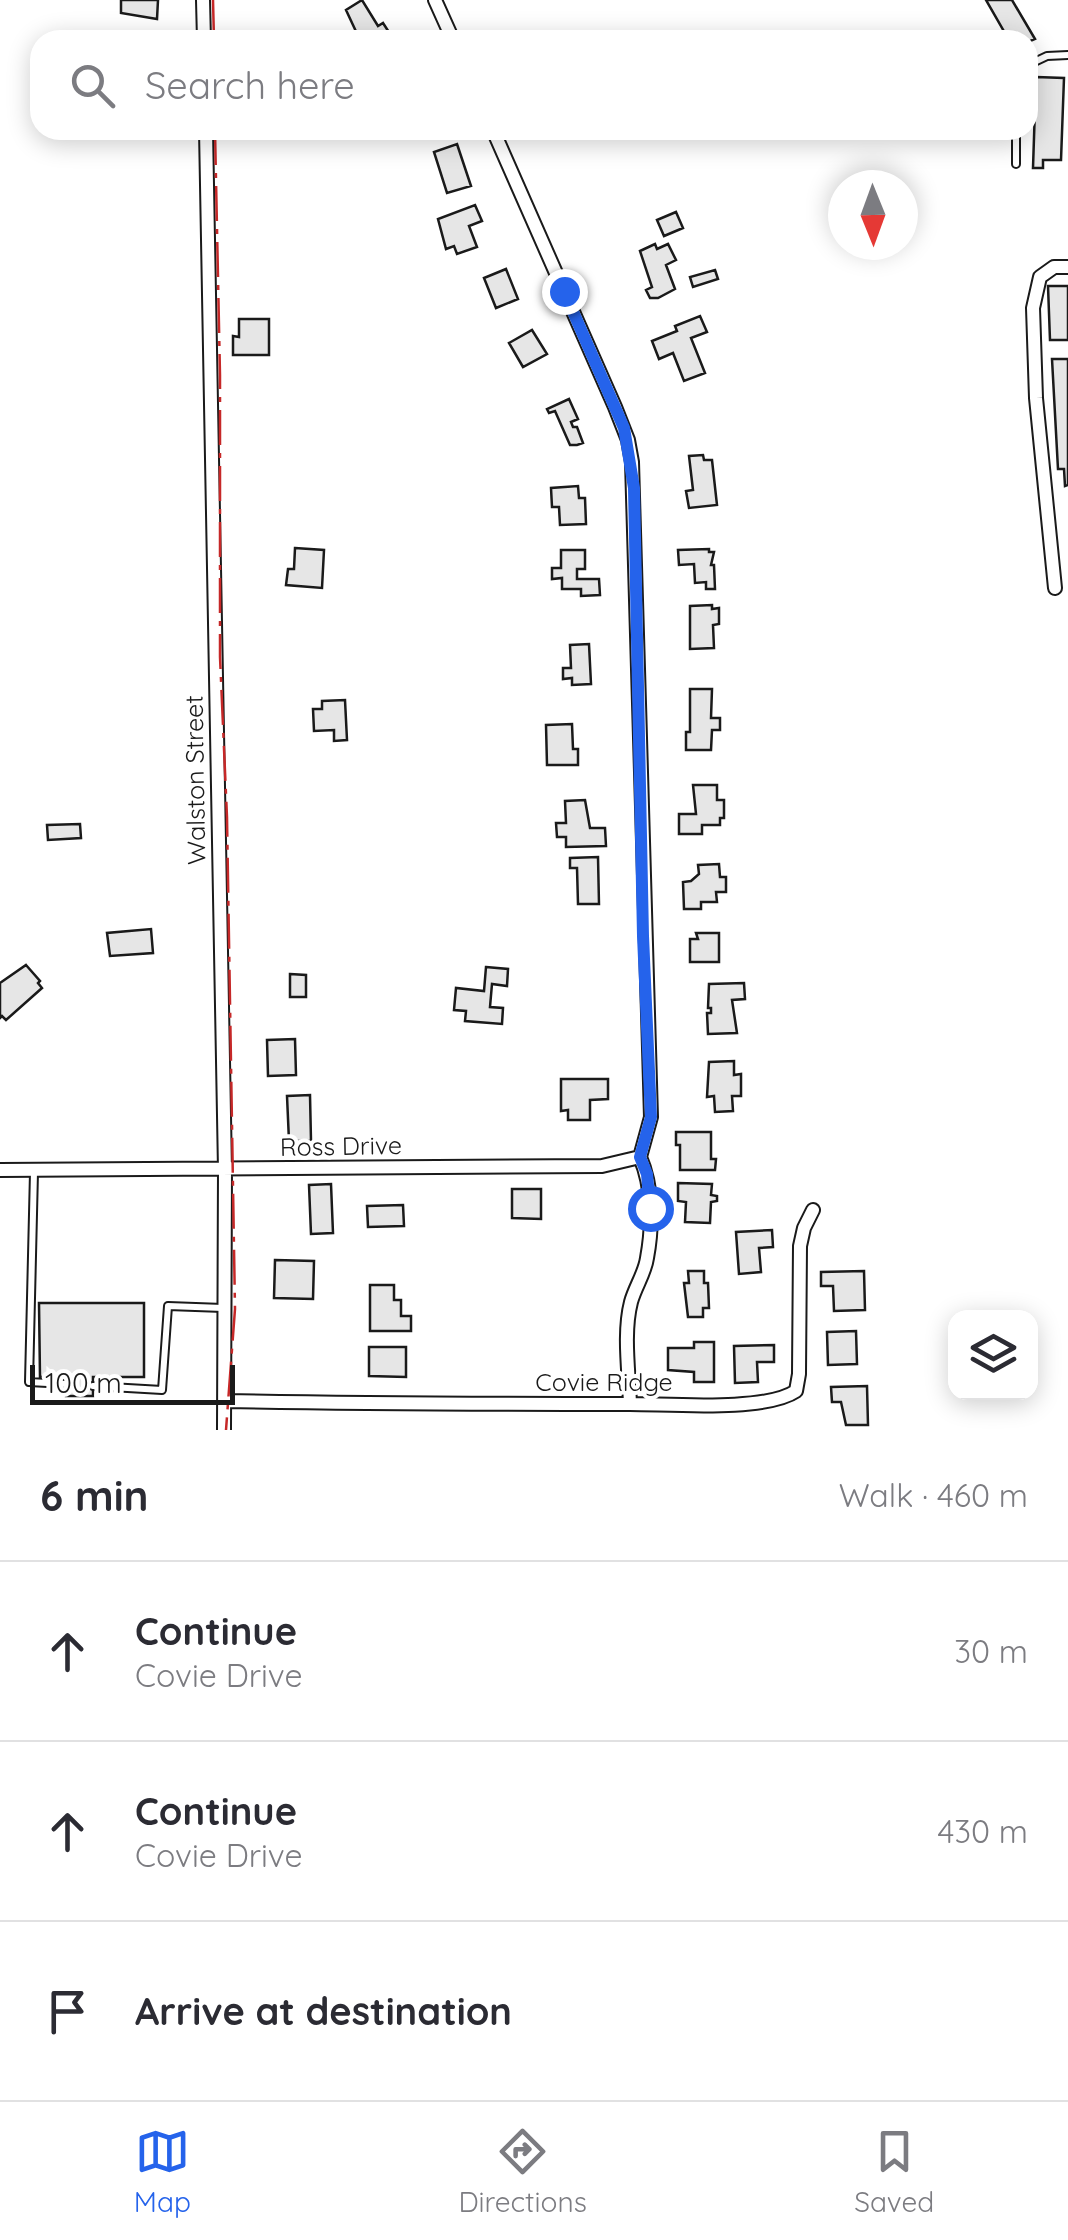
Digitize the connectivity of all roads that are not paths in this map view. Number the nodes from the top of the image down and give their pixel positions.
1 (204, 0) edge
2 (435, 0) edge
3 (204, 30) edge
4 (448, 30) edge
5 (1068, 55) edge
6 (1038, 60) edge
7 (206, 140) edge
8 (497, 140) edge
9 (1016, 140) edge
10 (1016, 164) dead end
11 (1068, 267) edge
12 (1056, 588) dead end
13 (640, 1157) junction
14 (0, 1170) edge
15 (34, 1170) junction
16 (225, 1170) junction
17 (813, 1210) dead end
18 (226, 1308) junction
19 (66, 1384) dead end
20 (93, 1386) dead end
21 (226, 1401) junction
22 (630, 1404) junction
23 (224, 1430) edge

1 - 3 street
2 - 4 street
5 - 6 lane
7 - 16 street, Walston Street
8 - 13 street
9 - 10 lane
11 - 12 street
13 - 16 street, Ross Drive
13 - 22 street
14 - 15 street, Ross Drive
15 - 16 street, Ross Drive
15 - 19 lane
16 - 18 street, Walston Street
17 - 22 street, Covie Ridge
18 - 20 lane
18 - 21 street, Walston Street
21 - 22 street, Covie Ridge
21 - 23 street, Walston Street

